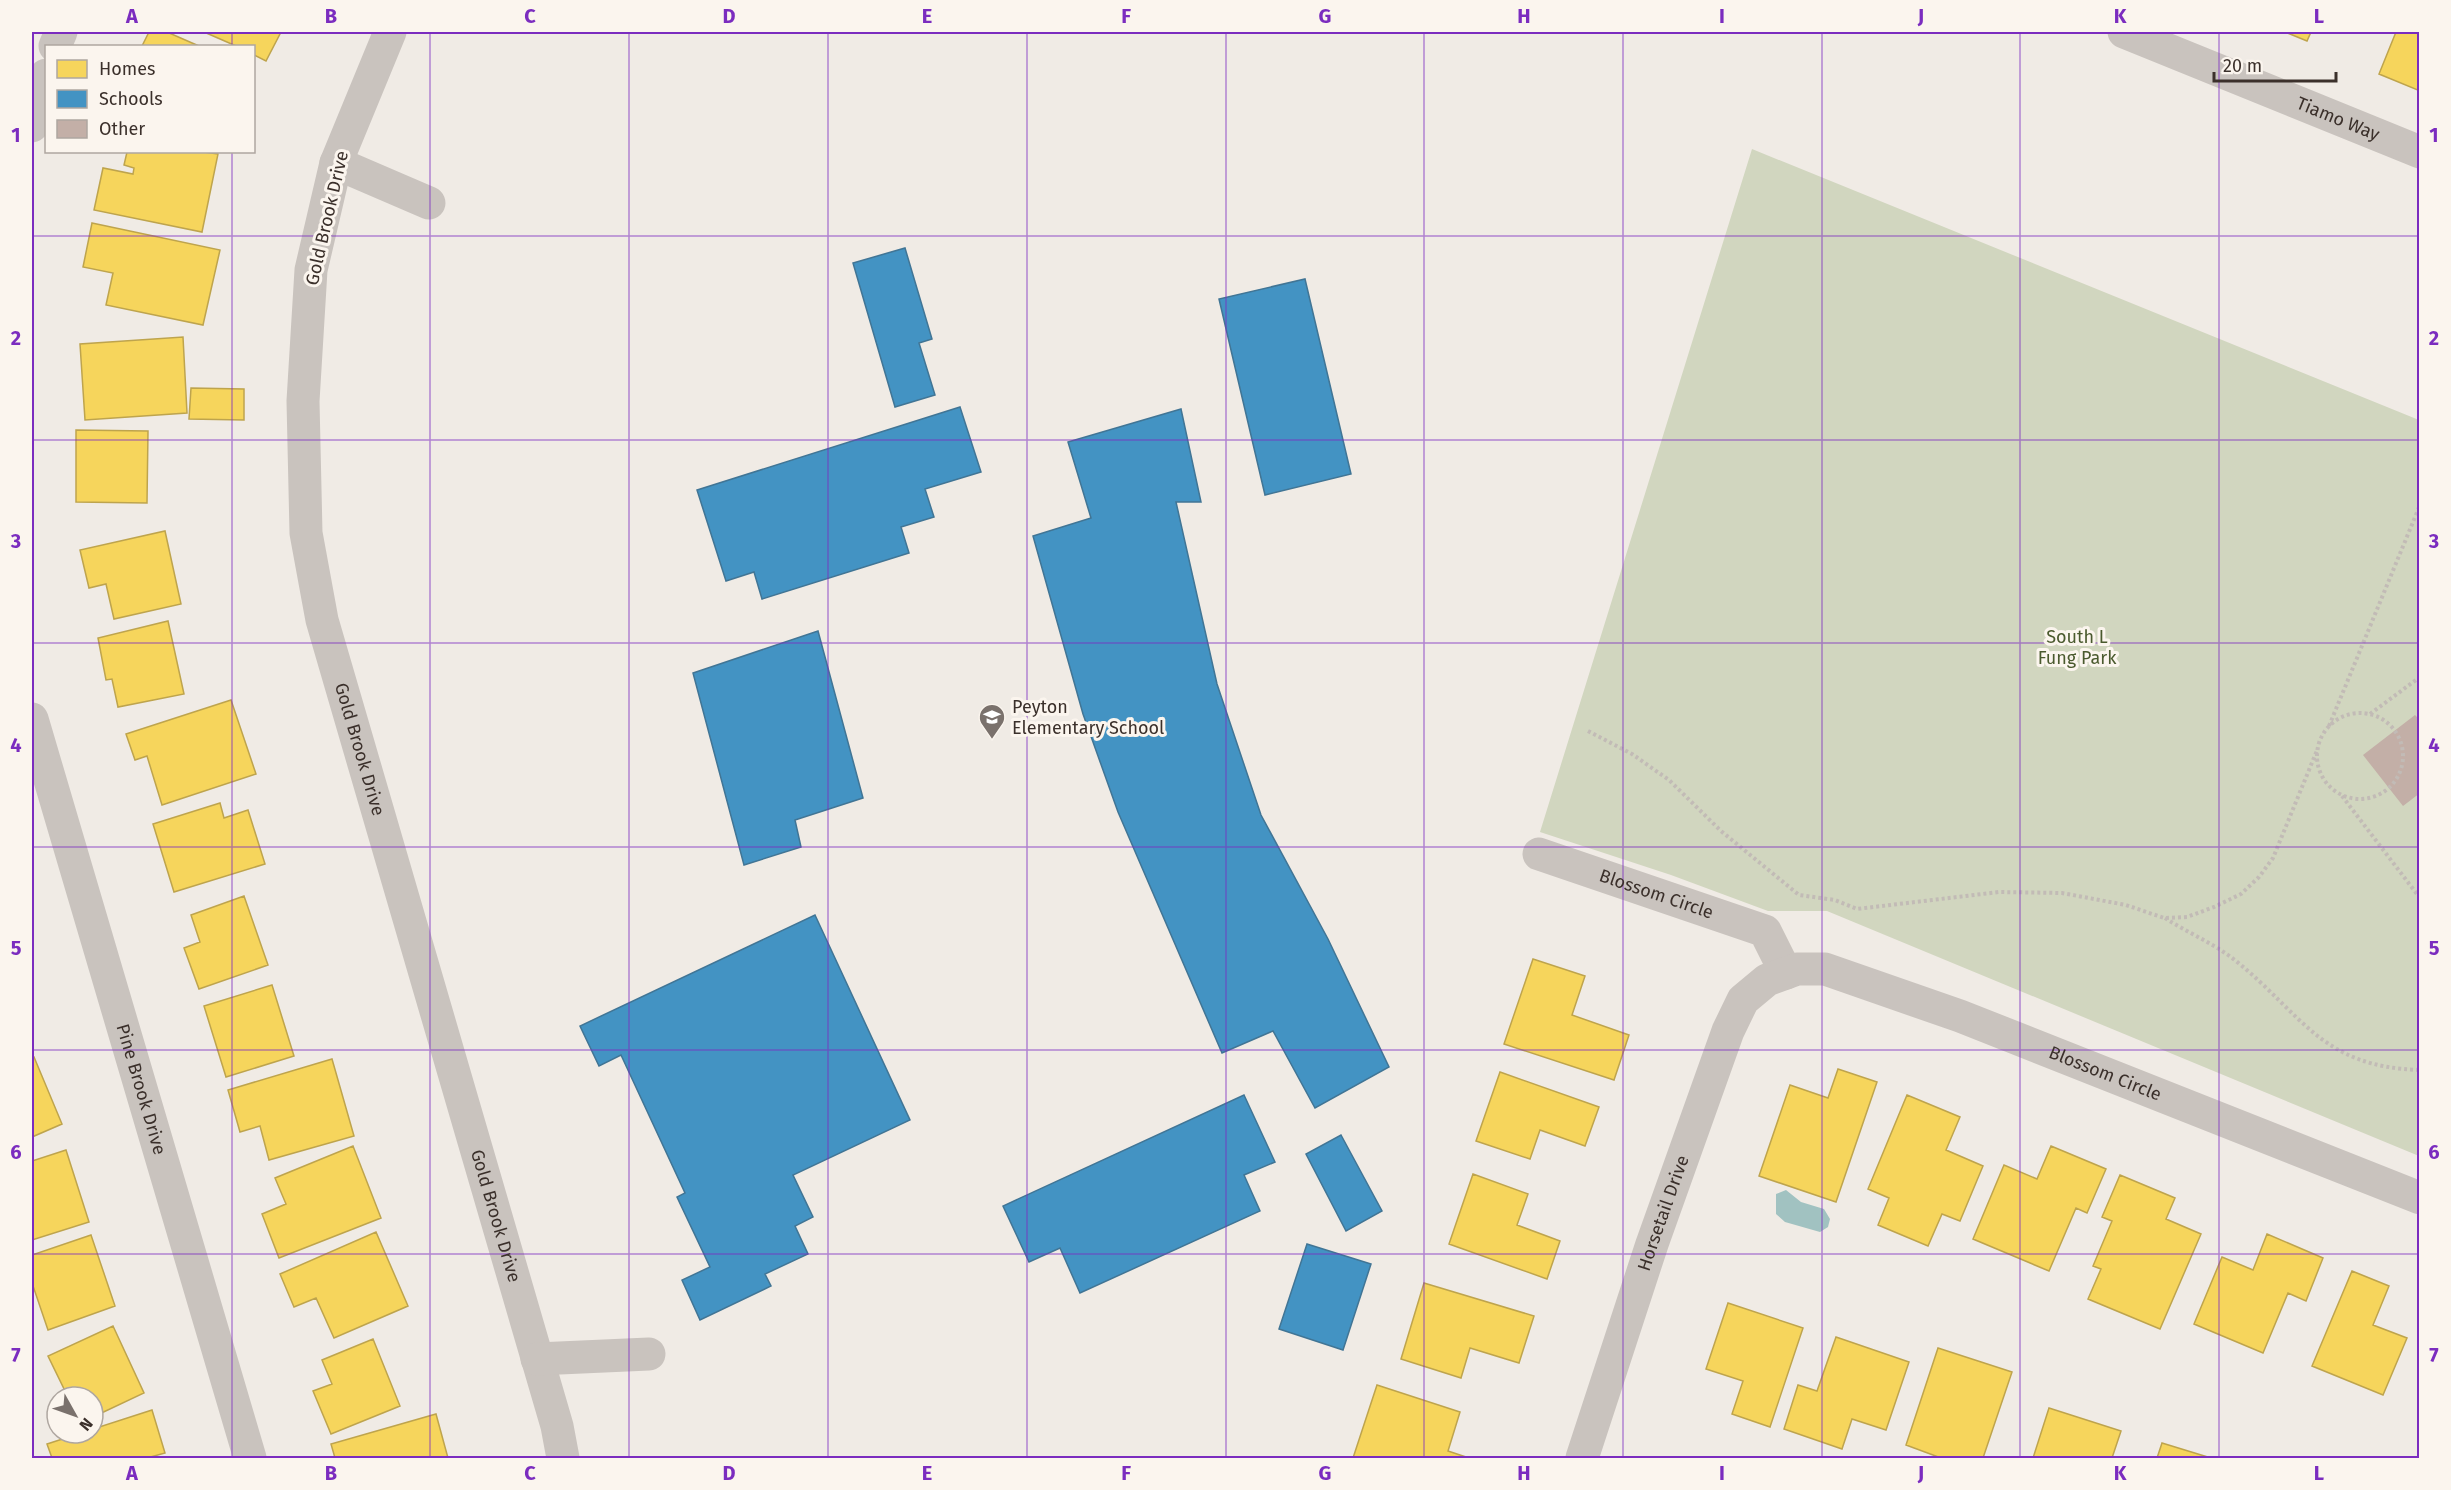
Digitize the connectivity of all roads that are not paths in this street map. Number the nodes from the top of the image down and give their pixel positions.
1 (390, 32) edge
2 (2124, 32) edge
3 (45, 79) edge
4 (32, 126) edge
5 (2420, 152) edge
6 (336, 163) junction
7 (429, 203) dead end
8 (32, 719) edge
9 (1539, 854) dead end
10 (1777, 976) junction
11 (2420, 1198) edge
12 (650, 1354) dead end
13 (537, 1359) junction
14 (250, 1458) edge
15 (563, 1458) edge
16 (1583, 1458) edge

1 - 6 street, Gold Brook Drive
2 - 5 street, Tiamo Way
3 - 4 street
6 - 7 street
6 - 13 street, Gold Brook Drive
8 - 14 street, Pine Brook Drive
9 - 10 street, Blossom Circle
10 - 11 street, Blossom Circle
10 - 16 street, Horsetail Drive
12 - 13 street
13 - 15 street, Gold Brook Drive

